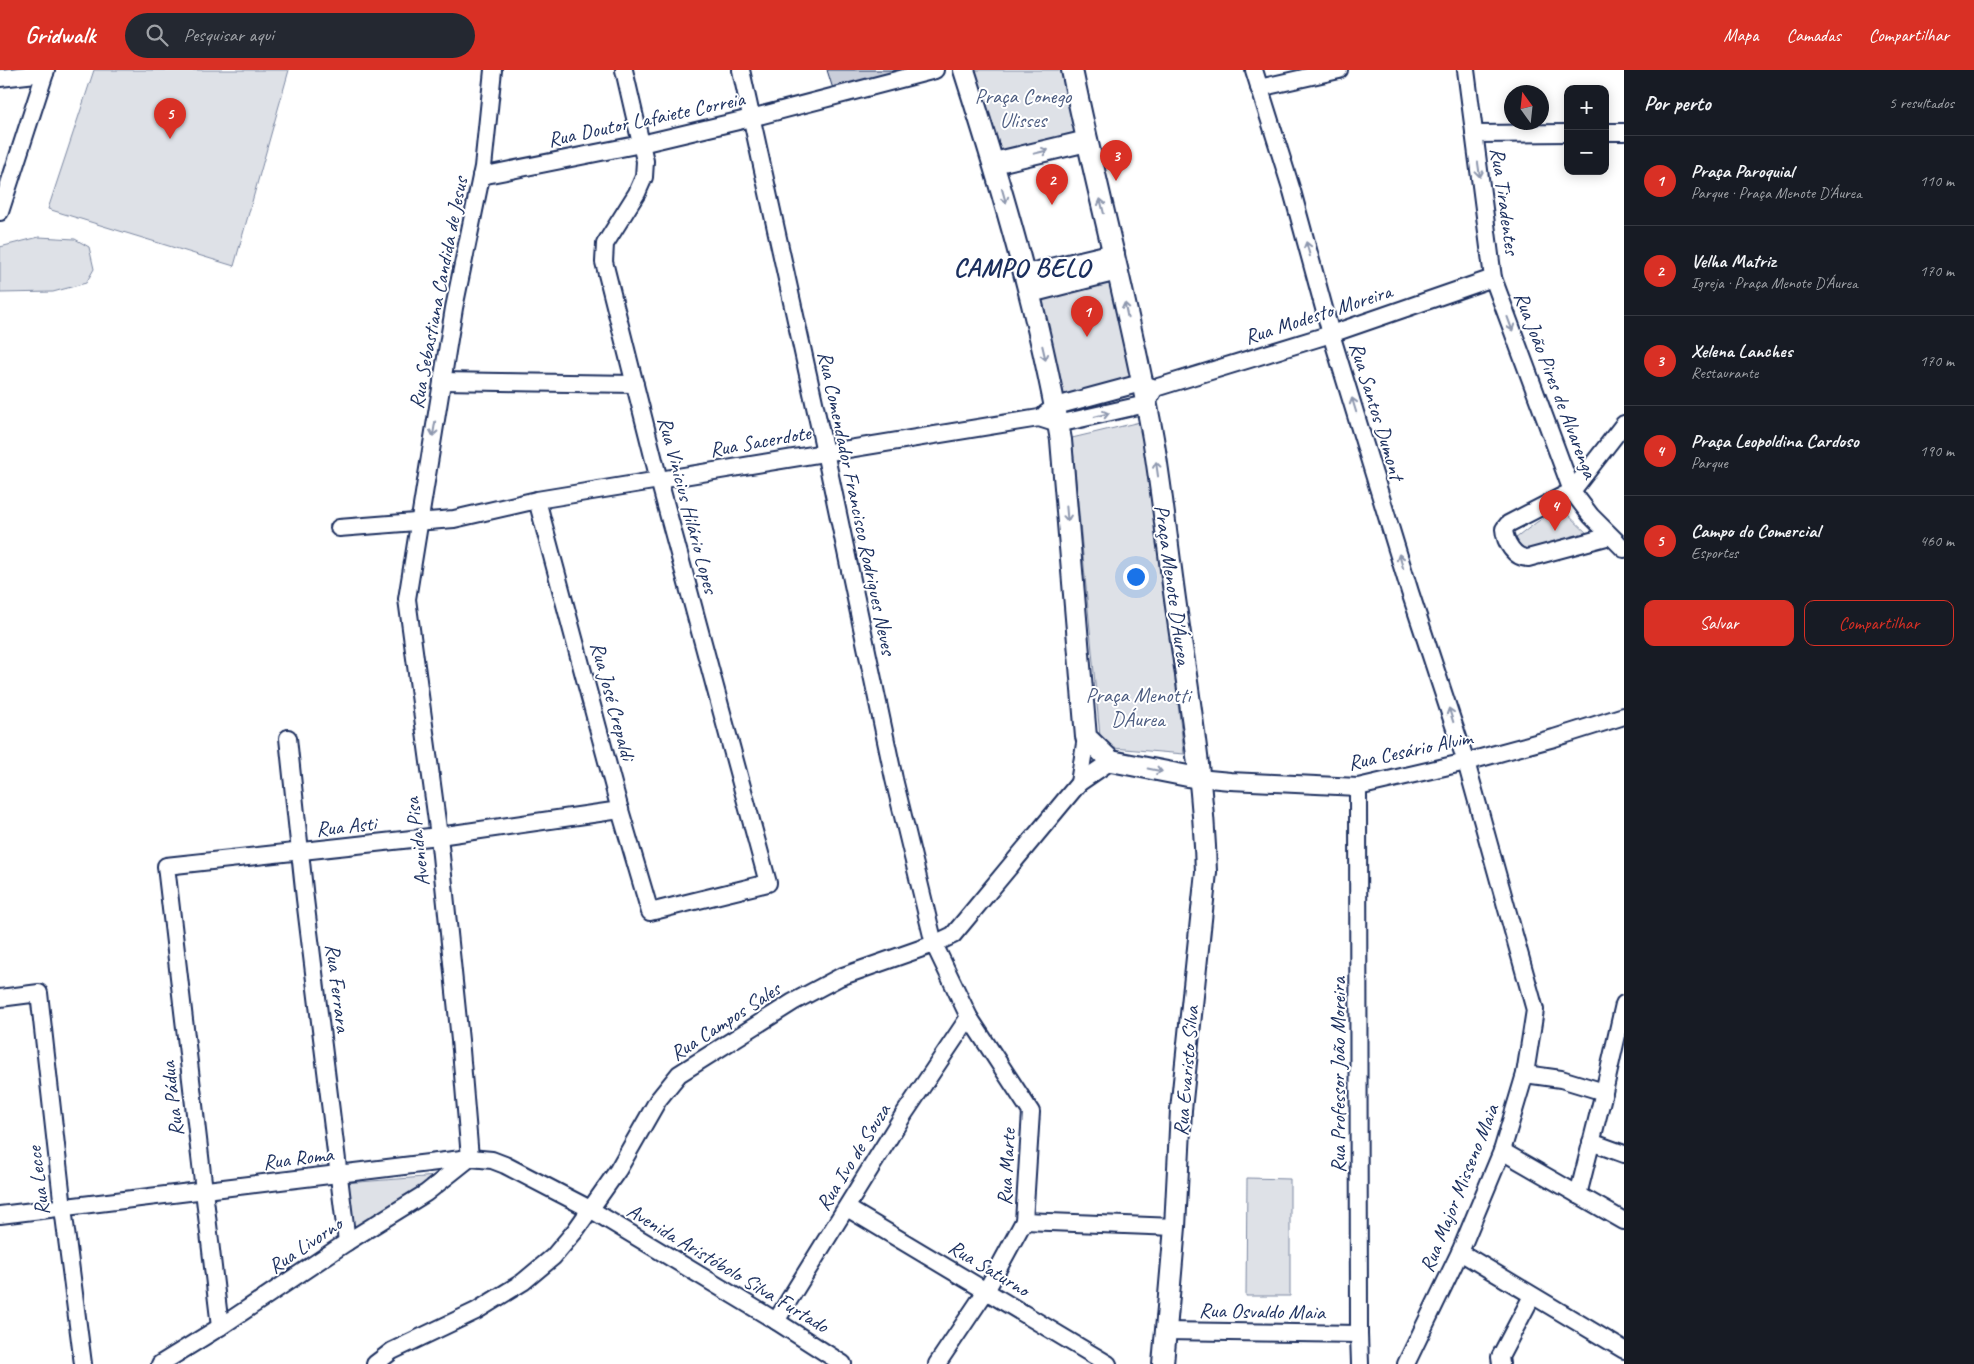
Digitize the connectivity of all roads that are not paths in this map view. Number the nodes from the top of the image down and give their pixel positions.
1 (493, 70) edge
2 (624, 70) edge
3 (740, 70) edge
4 (935, 70) edge
5 (964, 70) edge
6 (1072, 70) edge
7 (1254, 70) edge
8 (1339, 70) edge
9 (1466, 70) edge
10 (43, 72) edge
11 (0, 78) edge
12 (1259, 88) junction
13 (751, 118) junction
14 (1609, 132) edge
15 (1624, 132) edge
16 (1564, 133) edge
17 (1474, 134) junction
18 (1086, 141) junction
19 (641, 144) junction
20 (992, 156) junction
21 (481, 176) junction
22 (0, 212) edge
23 (1116, 262) junction
24 (1494, 278) junction
25 (1028, 283) junction
26 (1331, 334) junction
27 (442, 381) junction
28 (635, 384) junction
29 (1147, 392) junction
30 (1051, 416) junction
31 (1624, 424) edge
32 (825, 452) junction
33 (659, 480) junction
34 (1572, 491) junction
35 (537, 500) junction
36 (419, 522) junction
37 (339, 528) dead end
38 (1610, 536) junction
39 (1624, 549) edge
40 (1624, 716) edge
41 (1086, 737) junction
42 (288, 738) dead end
43 (1111, 761) junction
44 (1466, 762) junction
45 (1198, 778) junction
46 (1079, 783) junction
47 (1358, 787) junction
48 (620, 810) junction
49 (439, 836) junction
50 (300, 852) junction
51 (166, 866) joint
52 (650, 912) joint
53 (934, 944) junction
54 (0, 998) edge
55 (1623, 1010) edge
56 (968, 1017) junction
57 (1525, 1074) junction
58 (1604, 1092) junction
59 (1591, 1142) junction
60 (1502, 1151) junction
61 (1624, 1154) edge
62 (470, 1158) junction
63 (340, 1174) junction
64 (204, 1190) junction
65 (1578, 1195) junction
66 (63, 1208) junction
67 (847, 1208) junction
68 (590, 1209) junction
69 (0, 1215) edge
70 (1024, 1221) junction
71 (1624, 1221) edge
72 (1175, 1226) junction
73 (347, 1242) junction
74 (1460, 1252) junction
75 (986, 1291) junction
76 (1532, 1296) junction
77 (776, 1321) junction
78 (220, 1327) junction
79 (1165, 1331) junction
80 (1359, 1334) junction
81 (1624, 1350) edge
82 (82, 1364) edge
83 (160, 1364) edge
84 (375, 1364) edge
85 (843, 1364) edge
86 (937, 1364) edge
87 (1108, 1364) edge
88 (1163, 1364) edge
89 (1360, 1364) edge
90 (1406, 1364) edge
91 (1501, 1364) edge

1 - 21 street, Rua Sebastiana Candida de Jesus
2 - 19 street, Rua Vinicius Hilário Lopes
3 - 13 street, Rua Comendador Francisco Rodrigues Neves
4 - 13 street, Rua Doutor Lafaiete Correia
5 - 20 main road
6 - 18 main road
7 - 12 street, Rua Santos Dumont
8 - 12 street
9 - 17 street, Rua Tiradentes
10 - 11 street
10 - 22 street
26 -> 12 street, Rua Santos Dumont
13 - 19 street, Rua Doutor Lafaiete Correia
13 - 32 street, Rua Comendador Francisco Rodrigues Neves
14 - 15 street
16 - 17 street
17 -> 24 street, Rua Tiradentes
20 -> 18 main road
23 -> 18 main road
19 - 21 street, Rua Doutor Lafaiete Correia
19 - 28 street, Rua Vinicius Hilário Lopes
20 -> 25 main road
21 - 27 street, Rua Sebastiana Candida de Jesus
23 - 25 main road
29 -> 23 main road, Praça Menote D'Áurea
24 - 26 street, Rua Modesto Moreira
24 -> 34 street, Rua João Pires de Alvarenga
25 -> 30 main road
26 - 29 street, Rua Modesto Moreira
44 -> 26 street, Rua Santos Dumont
27 - 28 street
27 -> 36 street, Rua Sebastiana Candida de Jesus
28 - 33 street, Rua Vinicius Hilário Lopes
29 - 30 street
45 -> 29 main road, Praça Menote D'Áurea
30 - 32 street, Rua Sacerdote
30 -> 41 main road
31 - 34 street
32 - 33 street, Rua Sacerdote
32 - 53 street, Rua Comendador Francisco Rodrigues Neves
33 - 35 street, Rua Sacerdote
33 - 52 street, Rua Vinicius Hilário Lopes
34 - 38 street, Rua João Pires de Alvarenga
34 - 38 street
35 - 36 street, Rua Sacerdote
35 - 48 street, Rua José Crepaldi
36 - 37 street, Rua Sacerdote
36 - 49 street, Avenida Pisa
38 - 39 street, Rua João Pires de Alvarenga
40 - 44 street, Rua Cesário Alvim
41 - 43 main road
41 - 46 street
42 - 50 street, Rua Ferrara
43 -> 45 main road
43 - 46 street, Rua Campos Sales
44 - 47 street, Rua Cesário Alvim
44 - 57 street, Rua Major Misseno Maia
45 - 47 street, Rua Cesário Alvim
45 - 72 main road, Rua Evaristo Silva
46 - 53 street, Rua Campos Sales
47 - 80 street, Rua Professor João Moreira
48 - 49 street, Rua Asti
48 - 52 street, Rua José Crepaldi
49 - 50 street, Rua Asti
49 - 62 street, Avenida Pisa
50 - 51 street, Rua Asti
50 - 63 street, Rua Ferrara
51 - 64 street, Rua Pádua
53 - 56 street, Rua Marte
53 - 68 street, Rua Campos Sales
54 - 66 street, Rua Lecce
55 - 58 street
56 - 67 street, Rua Ivo de Souza
56 - 70 street, Rua Marte
57 - 58 street
57 - 60 street, Rua Major Misseno Maia
58 - 59 street
59 - 61 street
59 - 65 street
60 - 65 street
60 - 74 street, Rua Major Misseno Maia
62 - 63 street, Rua Roma
62 - 68 street, Rua Roma
62 - 73 street, Rua Livorno
63 - 64 street, Rua Roma
63 - 73 street, Rua Ferrara
64 - 66 street, Rua Roma
64 - 78 street, Rua Pádua
65 - 71 street
66 - 69 street, Rua Roma
66 - 82 street, Rua Lecce
67 - 75 street, Rua Saturno
67 - 77 street, Rua Ivo de Souza
68 - 77 street, Avenida Aristóbolo Silva Furtado
68 - 84 street, Rua Campos Sales
70 - 72 street
70 - 75 street, Rua Marte
72 - 79 main road, Rua Evaristo Silva
73 - 78 street, Rua Livorno
74 - 76 street
74 - 90 street, Rua Major Misseno Maia
75 - 86 street, Rua Marte
75 - 87 street, Rua Saturno
76 - 81 street
76 - 91 street
77 - 85 street, Avenida Aristóbolo Silva Furtado
78 - 83 street, Rua Livorno
79 - 80 street, Rua Osvaldo Maia
79 - 88 main road, Rua Evaristo Silva
80 - 89 street, Rua Professor João Moreira

